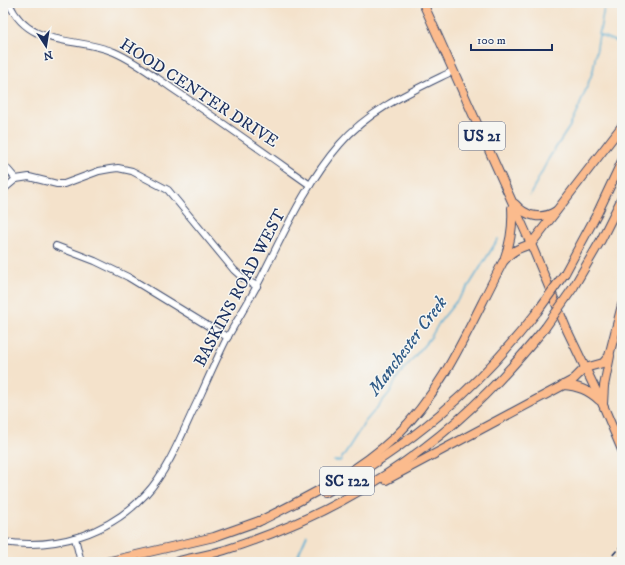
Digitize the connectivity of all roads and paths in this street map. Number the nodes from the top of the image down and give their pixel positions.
1 (9, 3) edge
2 (423, 3) edge
3 (453, 71) junction
4 (622, 126) edge
5 (622, 161) edge
6 (3, 164) edge
7 (16, 179) junction
8 (310, 185) junction
9 (3, 187) edge
10 (622, 198) edge
11 (512, 201) junction
12 (561, 207) junction
13 (531, 244) junction
14 (56, 246) dead end
15 (503, 262) junction
16 (257, 286) junction
17 (622, 305) edge
18 (228, 336) junction
19 (611, 352) junction
20 (586, 368) junction
21 (562, 385) junction
22 (603, 404) junction
23 (622, 450) edge
24 (326, 508) junction
25 (258, 522) junction
26 (75, 538) junction
27 (3, 542) edge
28 (81, 562) edge
29 (106, 562) edge
30 (175, 562) edge

1 - 8 street, HOOD CENTER DRIVE
2 - 3 main road, US 21
3 - 8 street, BASKINS ROAD WEST
3 - 11 main road, US 21
4 - 12 main road
5 - 25 main road, SC 122, bridge
6 - 7 street
7 - 9 street
7 - 16 street
8 - 16 street, BASKINS ROAD WEST
10 - 24 main road, SC 122, bridge
11 - 12 main road
11 - 13 main road, US 21
11 - 15 main road
12 - 13 main road
13 - 15 main road
13 - 20 main road, US 21
14 - 18 street
15 - 25 main road
16 - 18 street, BASKINS ROAD WEST
17 - 19 main road
18 - 26 street, BASKINS ROAD WEST
19 - 20 main road
19 - 22 main road
20 - 21 main road
20 - 22 main road, US 21
21 - 22 main road
21 - 24 main road
22 - 23 main road, US 21
24 - 30 main road, SC 122
25 - 29 main road, SC 122
26 - 27 street, BASKINS ROAD WEST
26 - 28 street

